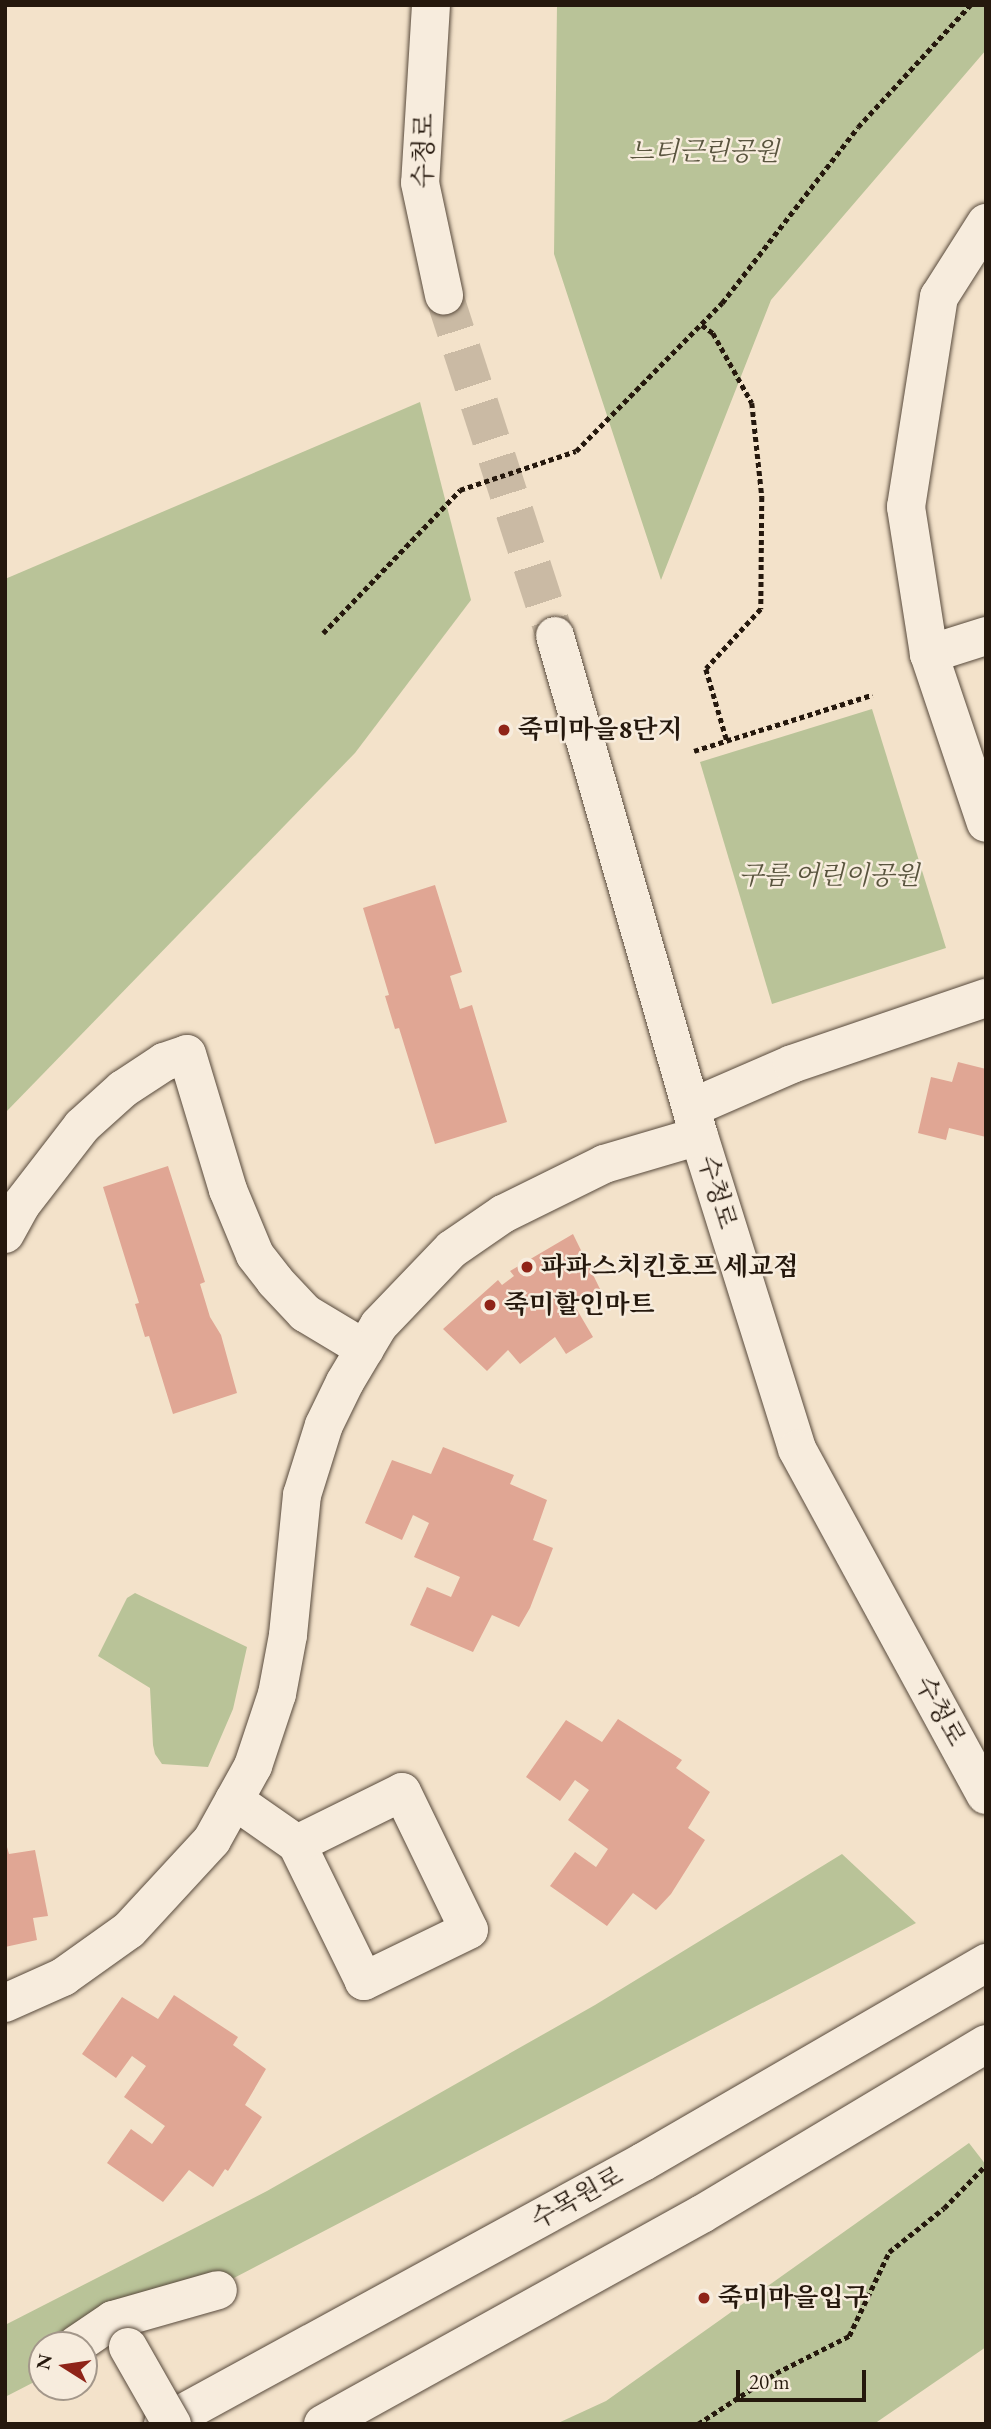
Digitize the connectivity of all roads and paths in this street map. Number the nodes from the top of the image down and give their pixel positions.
1 (431, 5) edge
2 (970, 5) edge
3 (986, 223) edge
4 (444, 295) tunnel mouth
5 (702, 325) junction
6 (323, 634) dead end
7 (555, 636) tunnel mouth
8 (986, 636) edge
9 (929, 654) junction
10 (872, 695) dead end
11 (727, 741) junction
12 (694, 751) dead end
13 (986, 823) edge
14 (986, 998) edge
15 (695, 1122) junction
16 (5, 1234) edge
17 (365, 1349) junction
18 (986, 1795) edge
19 (234, 1800) junction
20 (297, 1844) junction
21 (986, 1963) edge
22 (5, 2003) edge
23 (986, 2045) edge
24 (986, 2165) edge
25 (218, 2290) dead end
26 (120, 2334) junction
27 (98, 2340) edge
28 (163, 2424) edge
29 (172, 2424) edge
30 (323, 2424) edge
31 (698, 2424) edge

1 - 4 street, 수청로
2 - 5 path
3 - 9 street
5 - 6 path
5 - 11 path
7 - 15 street, 수청로
8 - 9 street
9 - 13 street
10 - 11 path
11 - 12 path
14 - 15 street
15 - 17 street
15 - 18 street, 수청로
16 - 17 street
17 - 19 street
19 - 20 street
19 - 22 street
20 - 20 street
21 - 28 street, 수목원로
23 - 30 street
24 - 31 path
25 - 26 street
26 - 27 street
26 - 29 street, bridge

